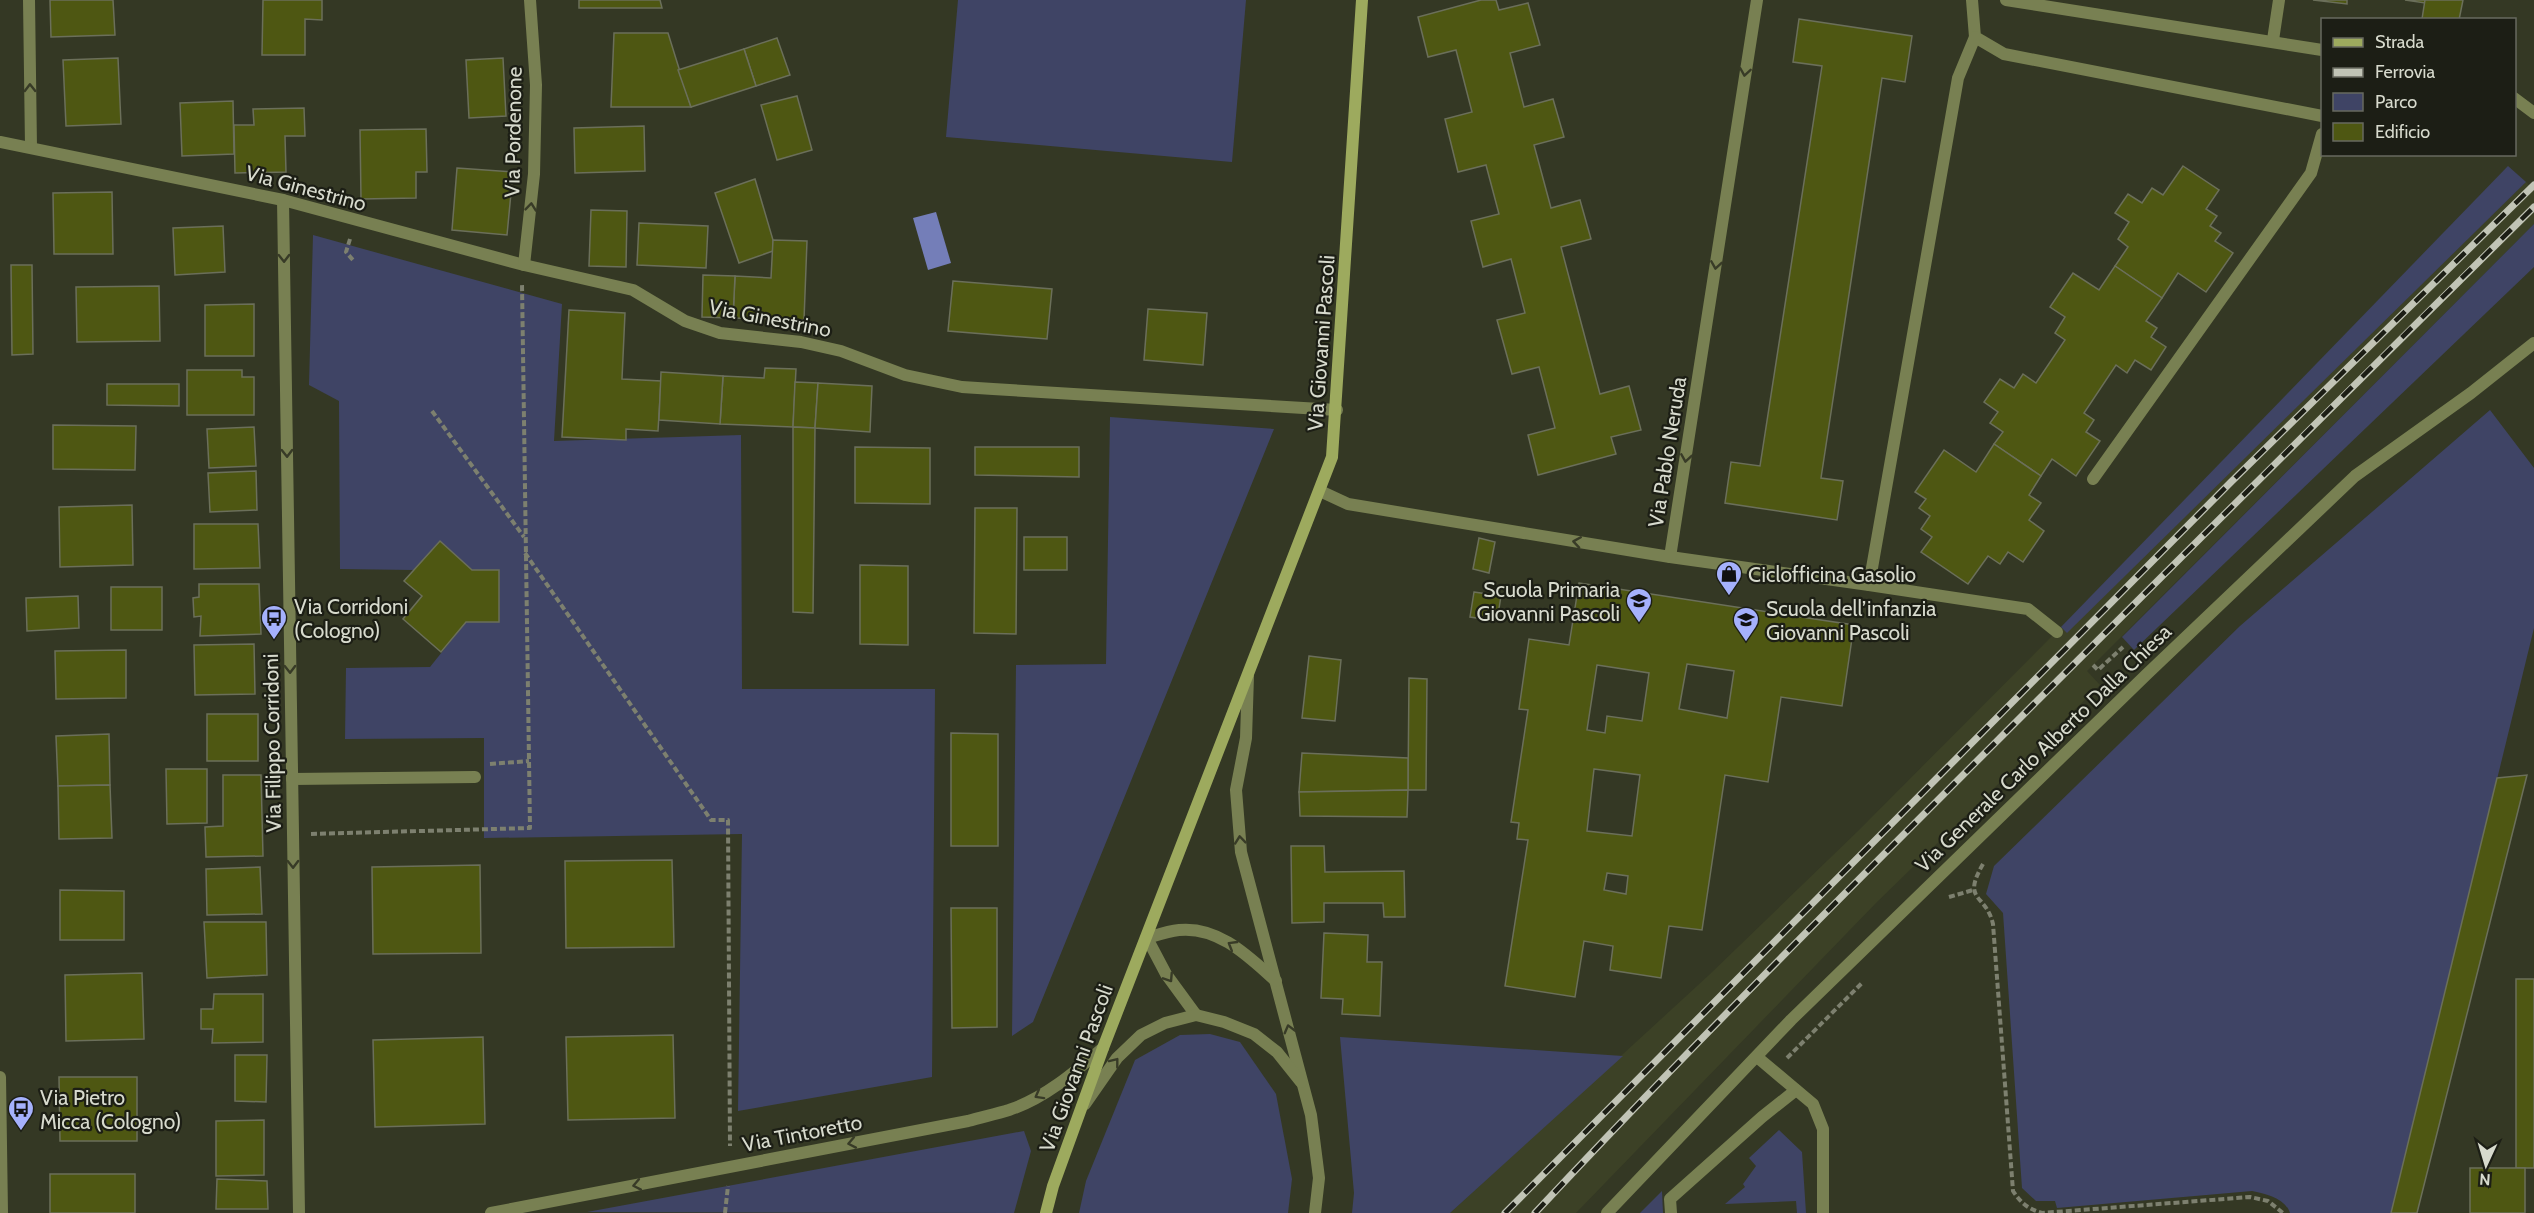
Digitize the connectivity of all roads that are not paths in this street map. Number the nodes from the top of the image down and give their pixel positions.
1 (28, 0) edge
2 (530, 0) edge
3 (1362, 0) edge
4 (1757, 0) edge
5 (1972, 0) edge
6 (2007, 0) edge
7 (2279, 0) edge
8 (1975, 37) junction
9 (2273, 40) junction
10 (2321, 50) edge
11 (2516, 100) edge
12 (2534, 113) edge
13 (2321, 116) edge
14 (2321, 137) edge
15 (0, 142) edge
16 (31, 147) junction
17 (283, 200) junction
18 (524, 265) junction
19 (2534, 343) edge
20 (1337, 410) junction
21 (2093, 479) dead end
22 (1320, 491) junction
23 (1670, 557) junction
24 (1869, 585) junction
25 (2057, 632) dead end
26 (1248, 674) junction
27 (475, 777) road end
28 (292, 779) junction
29 (1147, 938) junction
30 (1277, 983) junction
31 (1196, 1015) junction
32 (1103, 1048) junction
33 (1757, 1056) junction
34 (0, 1077) edge
35 (1304, 1086) junction
36 (1796, 1090) junction
37 (1081, 1110) junction
38 (2, 1213) edge
39 (299, 1213) edge
40 (491, 1213) edge
41 (1046, 1213) edge
42 (1316, 1213) edge
43 (1607, 1213) edge
44 (1671, 1213) edge
45 (1823, 1213) edge

16 -> 1 street
18 -> 2 street, Via Pordenone
3 - 20 street, Via Giovanni Pascoli
4 -> 23 street, Via Pablo Neruda
5 - 8 street
6 - 9 street
7 - 9 street
8 - 13 street
8 - 24 street
9 - 10 street
11 - 12 street
14 - 21 street
15 - 16 street, Via Ginestrino
16 - 17 street, Via Ginestrino
17 - 18 street, Via Ginestrino
17 -> 28 street, Via Filippo Corridoni
18 - 20 street, Via Ginestrino
19 - 33 street, Via Generale Carlo Alberto Dalla Chiesa
20 - 22 street, Via Giovanni Pascoli
23 -> 22 street, Via Pablo Neruda
22 - 26 street, Via Giovanni Pascoli
23 - 24 street
24 - 25 street
26 - 29 street, Via Giovanni Pascoli
30 -> 26 street, Via Giovanni Pascoli
27 - 28 street
28 -> 39 street, Via Filippo Corridoni
30 -> 29 street
29 -> 31 street
29 - 32 street, Via Giovanni Pascoli
35 -> 30 street, Via Giovanni Pascoli
31 - 35 street
37 -> 31 street
32 - 37 street, Via Giovanni Pascoli
32 -> 40 street, Via Tintoretto
33 - 36 street
33 - 43 street, Via Generale Carlo Alberto Dalla Chiesa
34 - 38 street
35 - 42 street, Via Giovanni Pascoli
36 - 44 street
36 - 45 street
37 - 41 street, Via Giovanni Pascoli

